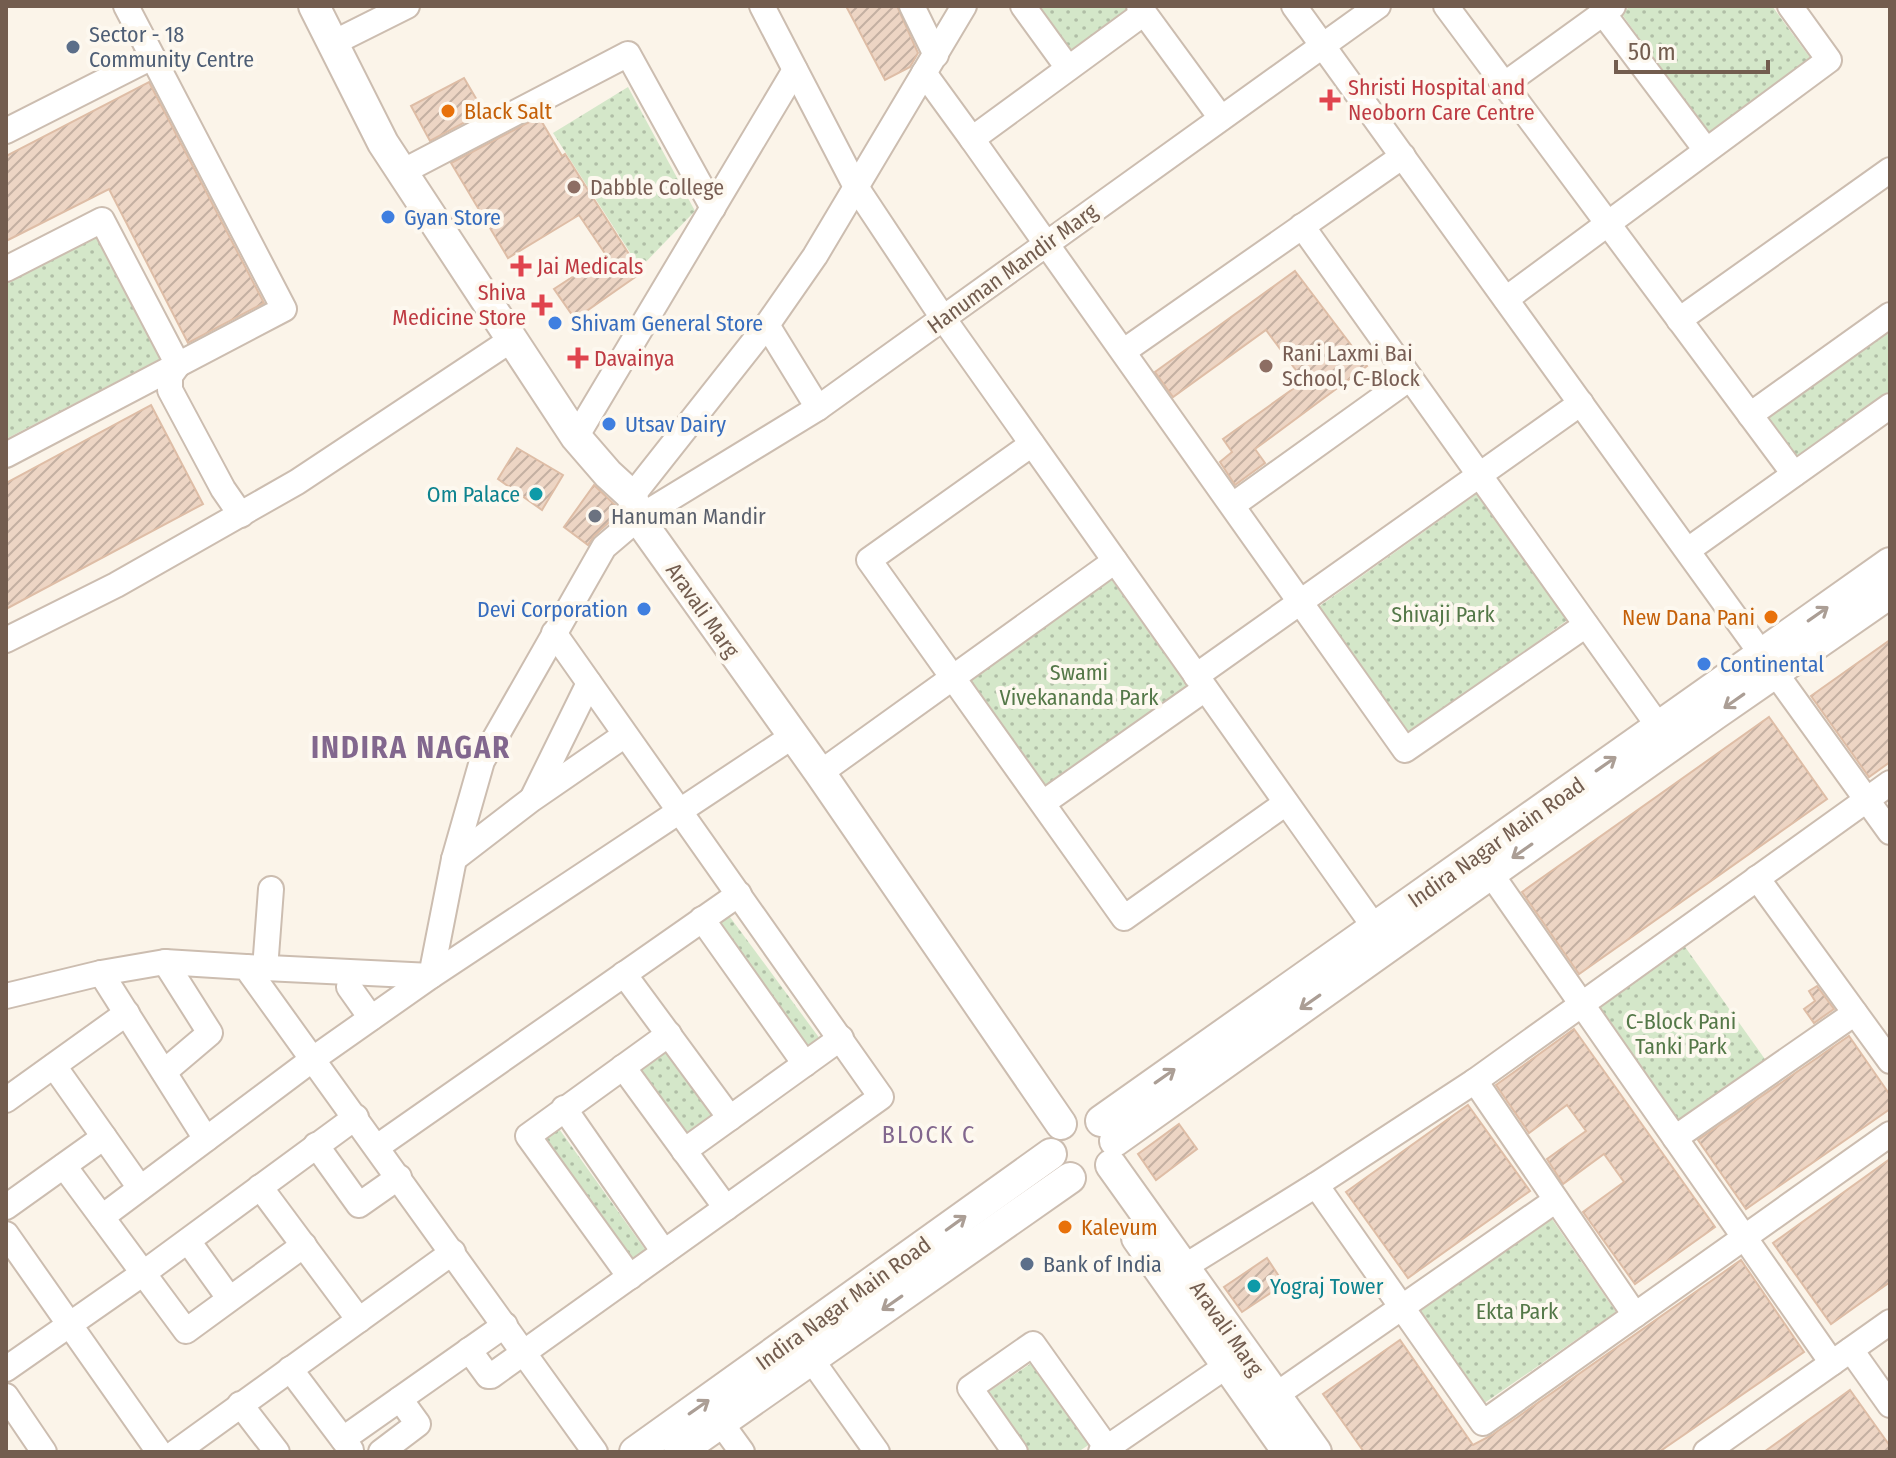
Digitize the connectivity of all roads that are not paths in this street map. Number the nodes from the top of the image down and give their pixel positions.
1 (126, 6) edge
2 (314, 6) edge
3 (407, 6) edge
4 (762, 6) edge
5 (912, 6) edge
6 (964, 6) edge
7 (1023, 6) edge
8 (1294, 6) edge
9 (1378, 6) edge
10 (1446, 6) edge
11 (1790, 6) edge
12 (1142, 9) edge
13 (1608, 9) edge
14 (333, 43) junction
15 (1323, 46) junction
16 (152, 57) junction
17 (930, 64) junction
18 (1068, 68) junction
19 (795, 70) junction
20 (1505, 84) junction
21 (1221, 118) junction
22 (6, 131) edge
23 (972, 139) junction
24 (1706, 150) junction
25 (1403, 156) junction
26 (1890, 170) edge
27 (402, 172) junction
28 (856, 187) junction
29 (713, 208) junction
30 (1608, 223) junction
31 (1302, 226) junction
32 (1047, 243) junction
33 (6, 269) edge
34 (1506, 299) junction
35 (1890, 315) edge
36 (943, 318) junction
37 (1679, 320) junction
38 (767, 325) junction
39 (511, 340) junction
40 (1124, 351) junction
41 (178, 365) junction
42 (1410, 378) junction
43 (1581, 403) junction
44 (1890, 406) edge
45 (818, 408) junction
46 (1750, 415) junction
47 (576, 437) junction
48 (1032, 444) junction
49 (6, 455) edge
50 (1794, 474) junction
51 (1479, 475) junction
52 (1233, 505) junction
53 (635, 507) junction
54 (241, 515) junction
55 (1688, 550) junction
56 (1115, 561) junction
57 (1890, 563) edge
58 (1890, 593) edge
59 (1301, 602) junction
60 (1586, 625) junction
61 (554, 633) junction
62 (6, 640) edge
63 (1769, 663) junction
64 (953, 678) junction
65 (1201, 682) junction
66 (589, 683) junction
67 (1659, 727) junction
68 (625, 735) junction
69 (793, 736) junction
70 (820, 773) junction
71 (1890, 783) edge
72 (532, 799) junction
73 (1867, 799) junction
74 (1043, 803) junction
75 (1286, 803) junction
76 (681, 812) junction
77 (1890, 832) edge
78 (454, 859) junction
79 (1491, 874) junction
80 (1757, 878) junction
81 (271, 889) dead end
82 (739, 894) junction
83 (702, 919) junction
84 (1381, 937) junction
85 (165, 962) junction
86 (256, 968) junction
87 (101, 973) junction
88 (624, 974) junction
89 (431, 976) junction
90 (349, 987) dead end
91 (6, 996) edge
92 (1582, 1004) junction
93 (127, 1013) junction
94 (1855, 1013) junction
95 (371, 1018) junction
96 (669, 1034) junction
97 (841, 1038) junction
98 (313, 1059) junction
99 (1890, 1061) edge
100 (805, 1064) junction
101 (54, 1066) junction
102 (623, 1067) junction
103 (164, 1072) junction
104 (1475, 1081) junction
105 (6, 1100) edge
106 (564, 1108) junction
107 (356, 1117) junction
108 (730, 1118) junction
109 (1061, 1124) junction
110 (1890, 1134) edge
111 (104, 1137) junction
112 (1675, 1138) junction
113 (206, 1139) junction
114 (316, 1145) junction
115 (377, 1147) junction
116 (684, 1151) junction
117 (1051, 1154) junction
118 (1099, 1156) junction
119 (64, 1166) junction
120 (399, 1177) junction
121 (1316, 1185) junction
122 (260, 1187) junction
123 (140, 1188) junction
124 (1556, 1200) junction
125 (6, 1207) edge
126 (726, 1208) junction
127 (102, 1217) junction
128 (6, 1234) edge
129 (1745, 1237) junction
130 (188, 1241) junction
131 (304, 1245) junction
132 (453, 1252) junction
133 (664, 1252) junction
134 (1184, 1267) junction
135 (145, 1272) junction
136 (630, 1277) junction
137 (229, 1298) junction
138 (1401, 1308) junction
139 (1635, 1315) junction
140 (359, 1320) junction
141 (1890, 1322) edge
142 (505, 1325) junction
143 (71, 1326) junction
144 (469, 1350) junction
145 (525, 1353) junction
146 (1842, 1356) junction
147 (811, 1359) junction
148 (1237, 1360) junction
149 (6, 1369) edge
150 (290, 1369) junction
151 (6, 1396) edge
152 (400, 1399) junction
153 (1266, 1402) junction
154 (240, 1404) junction
155 (1890, 1405) edge
156 (721, 1423) junction
157 (348, 1446) edge
158 (1104, 1450) edge
159 (44, 1452) edge
160 (159, 1452) edge
161 (176, 1452) edge
162 (277, 1452) edge
163 (381, 1452) edge
164 (595, 1452) edge
165 (635, 1452) edge
166 (679, 1452) edge
167 (742, 1452) edge
168 (877, 1452) edge
169 (1015, 1452) edge
170 (1288, 1452) edge
171 (1316, 1452) edge
172 (1706, 1452) edge

1 - 16 street
2 - 14 street, Aravali Marg
3 - 14 street
4 - 19 street
5 - 17 street
6 - 17 street
7 - 18 street
8 - 15 street
9 - 15 street, Hanuman Mandir Marg
10 - 20 street
11 - 24 street
12 - 18 street
12 - 21 street
13 - 20 street
13 - 24 street
14 - 27 street, Aravali Marg
15 - 21 street, Hanuman Mandir Marg
15 - 25 street
16 - 22 street
16 - 41 street
17 - 23 street
17 - 28 street
18 - 23 street
19 - 28 street
19 - 29 street
20 - 30 street
21 - 32 street, Hanuman Mandir Marg
23 - 32 street
24 - 30 street
25 - 31 street
25 - 34 street
26 - 37 street
27 - 29 street
27 - 39 street, Aravali Marg
28 - 36 street
28 - 38 street
29 - 47 street
30 - 34 street
30 - 37 street
31 - 40 street
31 - 42 street
32 - 36 street, Hanuman Mandir Marg
32 - 40 street
33 - 41 street
34 - 43 street
35 - 46 street
36 - 45 street, Hanuman Mandir Marg
36 - 48 street
37 - 46 street
38 - 45 street
38 - 53 street
39 - 47 street, Aravali Marg
39 - 54 street
40 - 52 street
41 - 49 street
41 - 54 street
42 - 51 street
42 - 52 street
43 - 51 street
43 - 55 street
44 - 50 street
45 - 53 street, Hanuman Mandir Marg
46 - 50 street
47 - 53 street, Aravali Marg
48 - 56 street
48 - 64 street
50 - 55 street
51 - 59 street
51 - 60 street
52 - 59 street
53 - 61 street
53 - 69 street, Aravali Marg
54 - 62 street
55 - 63 street
56 - 64 street
56 - 65 street
63 -> 57 street, Indira Nagar Main Road
58 - 63 street, Indira Nagar Main Road
59 - 60 street
59 - 65 street
60 - 67 street
61 - 66 street
61 - 78 street
63 - 67 street, Indira Nagar Main Road
63 - 73 street
63 -> 79 street, Indira Nagar Main Road
64 - 70 street
64 - 74 street
65 - 74 street
65 - 75 street
66 - 68 street
66 - 72 street
84 -> 67 street, Indira Nagar Main Road
68 - 72 street
68 - 76 street
69 - 70 street, Aravali Marg
69 - 76 street
70 - 109 street, Aravali Marg
71 - 73 street
72 - 78 street
73 - 77 street
73 - 80 street
74 - 75 street
75 - 84 street
76 - 82 street
76 - 89 street
78 - 89 street
79 - 84 street, Indira Nagar Main Road
79 - 92 street
80 - 92 street
80 - 94 street
81 - 86 street
82 - 83 street
82 - 97 street
83 - 88 street
83 - 100 street
84 - 118 street, Indira Nagar Main Road
85 - 86 street
85 - 87 street
85 - 103 street
86 - 89 street
86 - 98 street
87 - 91 street
87 - 93 street
88 - 96 street
88 - 115 street
89 - 95 street
90 - 95 street
92 - 104 street
92 - 112 street
93 - 101 street
93 - 103 street
94 - 99 street
94 - 112 street
95 - 98 street
96 - 102 street
96 - 108 street
97 - 100 street
97 - 126 street
98 - 107 street
98 - 113 street
100 - 108 street
101 - 105 street
101 - 111 street
102 - 106 street
102 - 116 street
103 - 113 street
104 - 121 street
104 - 124 street
106 - 133 street
106 - 136 street
107 - 114 street
107 - 115 street
108 - 116 street
109 - 117 street
109 - 118 street
110 - 129 street
111 - 119 street
111 - 123 street
112 - 129 street
113 - 123 street
114 - 120 street
114 - 122 street
115 - 120 street
116 - 126 street
117 - 118 street
165 -> 117 street, Indira Nagar Main Road
118 - 134 street, Aravali Marg
118 -> 147 street, Indira Nagar Main Road
118 - 148 street, Aravali Marg
119 - 125 street
119 - 127 street
120 - 132 street
121 - 134 street
121 - 138 street
122 - 130 street
122 - 131 street
123 - 127 street
124 - 138 street
124 - 139 street
126 - 133 street
127 - 135 street
128 - 143 street
129 - 139 street
129 - 146 street
130 - 135 street
130 - 137 street
131 - 137 street
131 - 140 street
132 - 140 street
132 - 142 street
133 - 136 street
134 - 148 street, Aravali Marg
135 - 137 street
135 - 143 street
136 - 145 street
138 - 139 street
138 - 153 street
140 - 150 street
141 - 146 street
142 - 144 street
142 - 145 street
143 - 149 street
143 - 160 street
144 - 145 street
144 - 152 street
145 - 164 street
146 - 155 street
146 - 172 street
147 - 156 street, Indira Nagar Main Road
147 - 168 street
148 - 153 street, Aravali Marg
148 - 158 street
150 - 154 street
150 - 157 street
151 - 159 street
152 - 157 street
152 - 163 street
153 - 170 street, Aravali Marg
153 - 171 street, Aravali Marg
154 - 161 street
154 - 162 street
156 - 166 street, Indira Nagar Main Road
156 - 167 street
158 - 169 street

